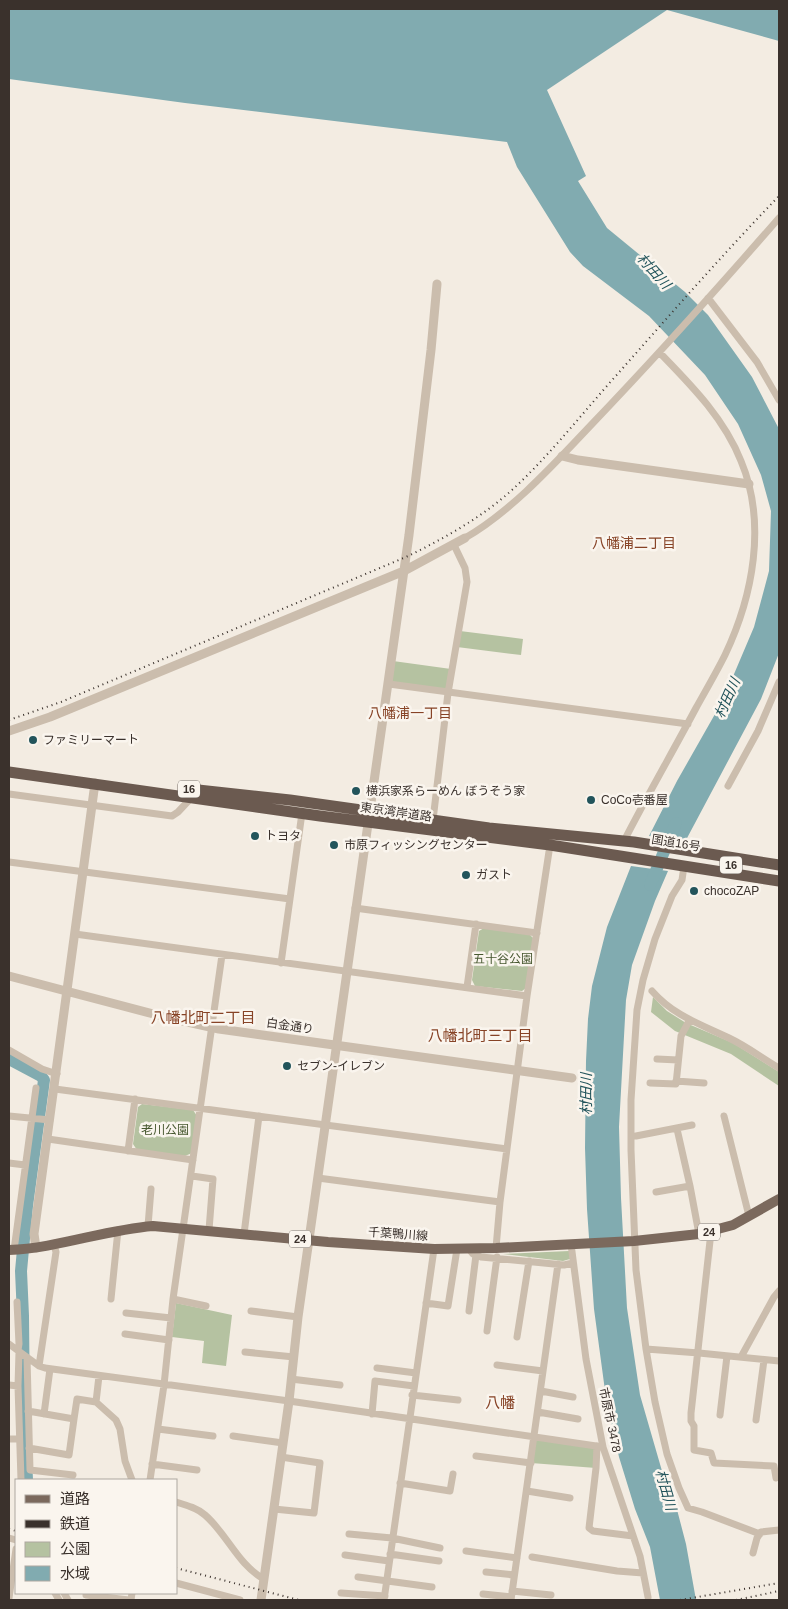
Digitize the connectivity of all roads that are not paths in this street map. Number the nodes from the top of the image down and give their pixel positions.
1 (779, 218) edge
2 (437, 284) dead end
3 (708, 298) junction
4 (660, 352) junction
5 (779, 400) edge
6 (562, 456) junction
7 (749, 484) junction
8 (465, 538) joint
9 (454, 545) junction
10 (404, 571) junction
11 (779, 682) edge
12 (389, 684) junction
13 (448, 693) junction
14 (688, 724) junction
15 (9, 731) edge
16 (9, 764) edge
17 (9, 772) edge
18 (95, 783) junction
19 (728, 786) dead end
20 (9, 794) edge
21 (192, 797) junction
22 (92, 806) junction
23 (302, 813) junction
24 (368, 817) junction
25 (433, 820) junction
26 (550, 845) junction
27 (629, 847) junction
28 (683, 860) junction
29 (9, 862) edge
30 (779, 865) edge
31 (84, 872) junction
32 (779, 872) edge
33 (779, 881) edge
34 (290, 898) junction
35 (355, 908) junction
36 (476, 924) junction
37 (537, 933) junction
38 (75, 934) junction
39 (222, 955) junction
40 (282, 963) junction
41 (346, 972) junction
42 (9, 976) edge
43 (467, 987) junction
44 (68, 991) junction
45 (652, 991) dead end
46 (527, 996) junction
47 (689, 1021) junction
48 (213, 1028) junction
49 (336, 1046) junction
50 (9, 1050) edge
51 (657, 1059) dead end
52 (678, 1060) junction
53 (779, 1068) edge
54 (518, 1071) junction
55 (57, 1074) junction
56 (572, 1078) dead end
57 (676, 1081) junction
58 (650, 1083) dead end
59 (704, 1083) dead end
60 (36, 1088) dead end
61 (54, 1089) junction
62 (135, 1099) junction
63 (201, 1108) junction
64 (9, 1116) edge
65 (259, 1116) junction
66 (724, 1116) dead end
67 (31, 1119) junction
68 (50, 1120) junction
69 (325, 1125) junction
70 (692, 1125) dead end
71 (677, 1128) junction
72 (636, 1136) dead end
73 (48, 1139) junction
74 (507, 1149) junction
75 (128, 1151) junction
76 (193, 1160) junction
77 (9, 1163) edge
78 (25, 1165) junction
79 (192, 1176) junction
80 (318, 1178) junction
81 (690, 1186) junction
82 (151, 1189) dead end
83 (656, 1192) dead end
84 (779, 1199) edge
85 (500, 1202) junction
86 (749, 1216) junction
87 (148, 1226) junction
88 (184, 1228) junction
89 (118, 1230) junction
90 (209, 1230) junction
91 (711, 1232) junction
92 (244, 1234) junction
93 (699, 1234) junction
94 (309, 1240) junction
95 (633, 1241) junction
96 (574, 1244) junction
97 (54, 1245) junction
98 (36, 1248) junction
99 (16, 1249) edge
100 (434, 1249) junction
101 (457, 1249) junction
102 (472, 1252) junction
103 (496, 1252) junction
104 (529, 1261) junction
105 (573, 1263) junction
106 (558, 1264) junction
107 (779, 1291) edge
108 (111, 1299) dead end
109 (173, 1299) junction
110 (17, 1302) dead end
111 (426, 1303) junction
112 (206, 1306) dead end
113 (251, 1311) dead end
114 (469, 1311) dead end
115 (126, 1313) dead end
116 (298, 1317) junction
117 (171, 1318) junction
118 (488, 1332) dead end
119 (125, 1334) dead end
120 (517, 1337) dead end
121 (169, 1340) junction
122 (9, 1344) edge
123 (646, 1349) junction
124 (245, 1352) dead end
125 (699, 1353) junction
126 (22, 1354) junction
127 (728, 1356) junction
128 (294, 1357) junction
129 (741, 1357) junction
130 (764, 1360) junction
131 (779, 1361) edge
132 (497, 1365) dead end
133 (39, 1366) junction
134 (377, 1368) dead end
135 (50, 1369) junction
136 (543, 1371) junction
137 (416, 1373) junction
138 (98, 1376) junction
139 (291, 1379) junction
140 (9, 1385) edge
141 (164, 1385) junction
142 (340, 1385) dead end
143 (18, 1386) junction
144 (414, 1386) junction
145 (540, 1391) junction
146 (412, 1395) junction
147 (573, 1397) dead end
148 (458, 1400) dead end
149 (96, 1402) junction
150 (289, 1402) junction
151 (9, 1405) edge
152 (18, 1407) junction
153 (28, 1411) junction
154 (538, 1412) junction
155 (44, 1414) junction
156 (372, 1414) junction
157 (720, 1415) dead end
158 (74, 1419) junction
159 (578, 1419) dead end
160 (409, 1420) junction
161 (756, 1420) dead end
162 (158, 1429) junction
163 (213, 1436) dead end
164 (233, 1436) dead end
165 (535, 1437) junction
166 (9, 1439) edge
167 (19, 1439) junction
168 (283, 1443) junction
169 (600, 1447) junction
170 (29, 1448) junction
171 (476, 1456) dead end
172 (281, 1458) junction
173 (152, 1464) junction
174 (531, 1464) junction
175 (198, 1470) dead end
176 (453, 1474) dead end
177 (73, 1475) dead end
178 (779, 1477) edge
179 (22, 1479) edge
180 (132, 1479) edge
181 (150, 1479) edge
182 (400, 1483) junction
183 (527, 1491) junction
184 (570, 1498) dead end
185 (178, 1502) edge
186 (274, 1509) junction
187 (779, 1530) edge
188 (349, 1534) dead end
189 (760, 1534) junction
190 (633, 1536) junction
191 (392, 1538) junction
192 (440, 1548) dead end
193 (466, 1551) dead end
194 (753, 1553) dead end
195 (15, 1554) edge
196 (345, 1555) dead end
197 (532, 1557) dead end
198 (390, 1558) junction
199 (517, 1558) junction
200 (439, 1561) dead end
201 (486, 1572) dead end
202 (643, 1573) junction
203 (514, 1575) junction
204 (358, 1577) dead end
205 (264, 1579) junction
206 (10, 1580) edge
207 (386, 1580) junction
208 (178, 1584) edge
209 (432, 1587) dead end
210 (341, 1593) dead end
211 (483, 1594) dead end
212 (86, 1595) dead end
213 (551, 1595) dead end
214 (511, 1596) edge
215 (648, 1597) dead end
216 (384, 1598) edge
217 (9, 1599) edge
218 (130, 1600) edge
219 (240, 1600) edge
220 (261, 1600) edge

1 - 3 street
2 - 10 street
3 - 4 street
3 - 5 street
4 - 6 street
4 - 7 street
6 - 7 street
6 - 8 street
7 - 14 street
8 - 9 street
9 - 10 street
9 - 13 street
10 - 12 street
10 - 15 street
11 - 19 street
12 - 13 street
12 - 24 street
13 - 14 street
13 - 25 street
14 - 27 street
16 - 24 highway, 東京湾岸道路 / 16
17 - 18 highway, 東京湾岸道路 / 16
18 - 21 highway, 東京湾岸道路 / 16
18 - 22 street
20 - 22 street
21 - 22 street
21 - 23 highway, 東京湾岸道路 / 16
22 - 31 street
23 - 24 highway, 東京湾岸道路 / 16
23 - 34 street
24 - 25 highway, 東京湾岸道路 / 16
24 - 26 highway, 東京湾岸道路 / 16
24 - 35 street
25 - 27 highway, 東京湾岸道路 / 16
26 - 27 highway, 東京湾岸道路 / 16
26 - 37 street
27 - 28 highway, 東京湾岸道路 / 16
27 - 28 highway, 東京湾岸道路 / 16
28 - 30 highway, 東京湾岸道路 / 16
28 - 32 highway, 国道16号 / 16
28 - 33 highway, 東京湾岸道路 / 16
28 - 95 street
29 - 31 street
31 - 34 street
31 - 38 street
34 - 40 street
35 - 36 street
35 - 41 street
36 - 37 street
36 - 43 street
37 - 46 street
38 - 39 street
38 - 44 street
39 - 40 street
39 - 48 street
40 - 41 street
41 - 43 street
41 - 49 street
42 - 44 street, 白金通り
43 - 46 street
44 - 48 street, 白金通り
44 - 55 street
45 - 47 street
46 - 54 street
47 - 52 street
47 - 53 street
48 - 49 street, 白金通り
48 - 63 street
49 - 54 street, 白金通り
49 - 69 street
50 - 55 street
51 - 52 street
52 - 57 street
54 - 56 street, 白金通り
54 - 74 street
55 - 61 street
57 - 58 street
57 - 59 street
60 - 67 street
61 - 62 street
61 - 68 street
62 - 63 street
62 - 75 street
63 - 65 street
63 - 76 street
64 - 67 street
65 - 69 street
65 - 92 street
66 - 86 street
67 - 68 street
67 - 78 street
68 - 73 street
69 - 74 street
69 - 80 street
70 - 71 street
71 - 72 street
71 - 81 street
73 - 75 street
73 - 98 street
74 - 85 street
75 - 76 street
76 - 79 street
77 - 78 street
78 - 99 street
79 - 88 street
79 - 90 street
80 - 85 street
80 - 94 street
81 - 83 street
81 - 93 street
82 - 87 street
84 - 86 main road, 千葉鴨川線 / 24
85 - 103 street
86 - 91 main road, 千葉鴨川線 / 24
87 - 88 main road, 千葉鴨川線 / 24
87 - 89 main road, 千葉鴨川線 / 24
88 - 90 main road, 千葉鴨川線 / 24
88 - 109 street
89 - 97 main road, 千葉鴨川線 / 24
89 - 108 street
90 - 92 main road, 千葉鴨川線 / 24
91 - 93 main road, 千葉鴨川線 / 24
91 - 125 street
92 - 94 main road, 千葉鴨川線 / 24
93 - 95 main road, 千葉鴨川線 / 24
94 - 100 main road, 千葉鴨川線 / 24
94 - 116 street
95 - 96 main road, 千葉鴨川線 / 24
95 - 123 street
96 - 103 main road, 千葉鴨川線 / 24
96 - 105 street, 市原市 3478
97 - 98 main road, 千葉鴨川線 / 24
97 - 133 street
98 - 99 main road, 千葉鴨川線 / 24
100 - 101 main road, 千葉鴨川線 / 24
100 - 111 street
101 - 102 main road, 千葉鴨川線 / 24
101 - 111 street
102 - 103 main road, 千葉鴨川線 / 24
102 - 114 street
103 - 104 street
103 - 118 street
104 - 106 street
104 - 120 street
105 - 106 street
105 - 169 street, 市原市 3478
106 - 136 street
107 - 129 street
109 - 112 street
109 - 117 street
110 - 126 street
111 - 137 street
113 - 116 street
115 - 117 street
116 - 128 street
117 - 121 street
119 - 121 street
121 - 141 street
122 - 126 street
123 - 125 street
123 - 189 street
124 - 128 street
125 - 127 street
125 - 178 street
126 - 133 street
126 - 143 street
126 - 153 street
127 - 129 street
127 - 157 street
128 - 139 street
129 - 130 street
130 - 131 street
130 - 161 street
132 - 136 street
133 - 135 street
134 - 137 street
135 - 138 street
135 - 155 street
136 - 145 street
137 - 144 street
138 - 141 street
138 - 149 street
139 - 142 street
139 - 150 street
140 - 143 street
141 - 150 street
141 - 162 street
143 - 152 street
144 - 146 street
144 - 156 street
145 - 147 street
145 - 154 street
146 - 148 street
146 - 160 street
149 - 158 street
149 - 180 street
150 - 156 street
150 - 168 street
151 - 152 street
152 - 167 street
153 - 155 street
153 - 170 street
154 - 159 street
154 - 165 street
155 - 158 street
156 - 160 street
158 - 170 street
160 - 165 street
160 - 182 street
162 - 163 street
162 - 173 street
164 - 168 street
165 - 169 street
165 - 174 street
166 - 167 street
167 - 179 street
168 - 172 street
169 - 190 street, 市原市 3478
169 - 190 street
170 - 177 street
171 - 174 street
172 - 186 street
172 - 186 street
173 - 175 street
173 - 181 street
174 - 183 street
176 - 182 street
182 - 191 street
183 - 184 street
183 - 199 street
185 - 205 street
186 - 205 street
187 - 189 street
188 - 191 street
189 - 194 street
190 - 202 street, 市原市 3478
191 - 192 street
191 - 198 street
193 - 199 street
195 - 206 street
196 - 198 street
197 - 202 street
198 - 200 street
198 - 207 street
199 - 203 street
201 - 203 street
202 - 215 street, 市原市 3478
203 - 214 street
204 - 207 street
205 - 220 street
206 - 217 street
207 - 209 street
207 - 216 street
208 - 219 street
210 - 216 street
211 - 214 street
212 - 218 street
213 - 214 street

